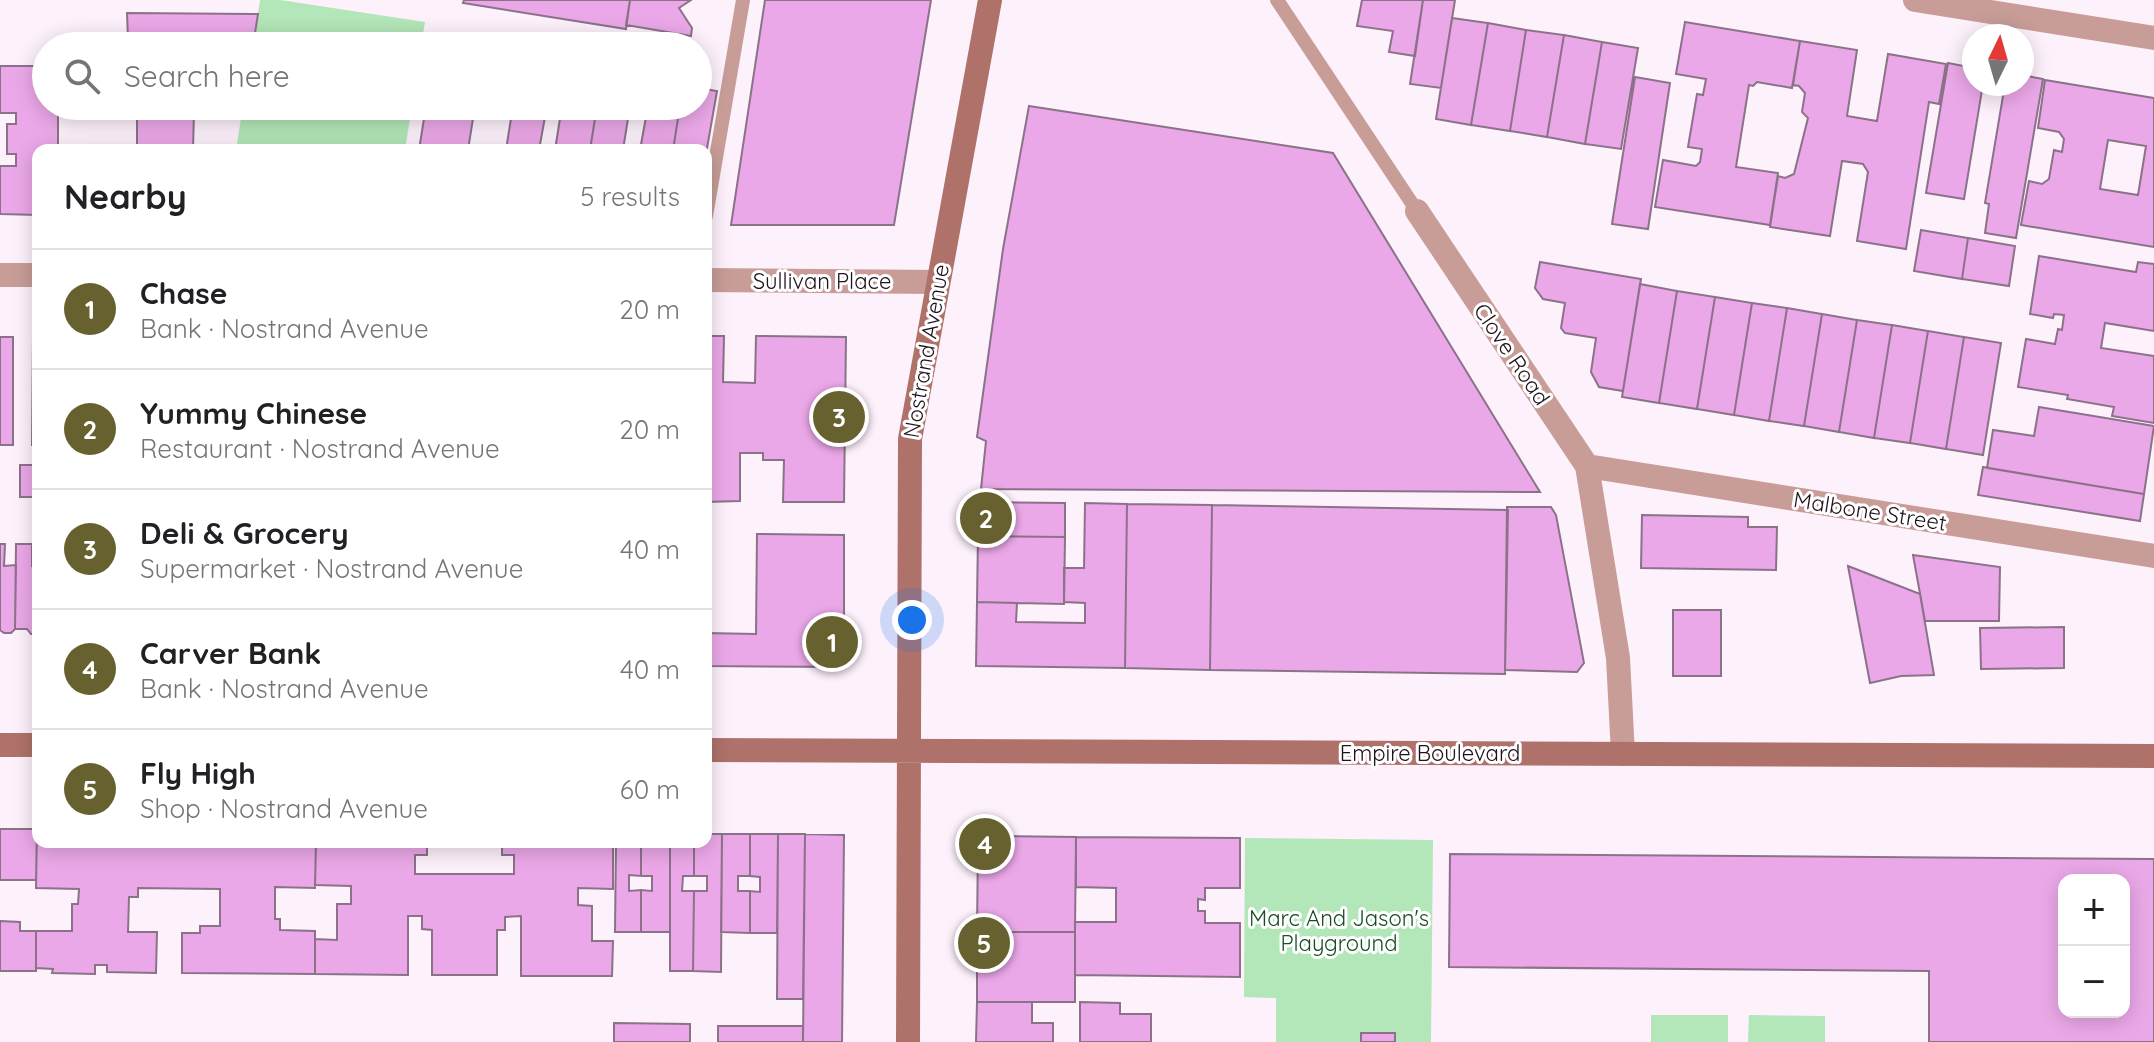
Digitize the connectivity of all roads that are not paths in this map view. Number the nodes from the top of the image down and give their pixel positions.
1 (743, 0) edge
2 (990, 0) edge
3 (1277, 0) edge
4 (1915, 0) edge
5 (2154, 38) edge
6 (712, 181) edge
7 (1417, 211) joint
8 (0, 275) edge
9 (32, 275) edge
10 (712, 280) edge
11 (938, 282) junction
12 (1587, 466) junction
13 (2154, 556) edge
14 (0, 745) edge
15 (32, 745) edge
16 (712, 750) edge
17 (911, 751) junction
18 (1623, 754) junction
19 (2154, 756) edge
20 (908, 1042) edge

1 - 6 lane
2 - 11 main road, Nostrand Avenue
3 - 7 lane, Clove Road
4 - 5 street
7 - 12 street, Clove Road
8 - 9 street
10 - 11 street, Sullivan Place
11 - 17 main road, Nostrand Avenue
12 - 13 street, Malbone Street
12 - 18 street, Clove Road
14 - 15 main road
16 - 17 main road, Empire Boulevard
17 - 18 main road, Empire Boulevard
17 - 20 main road, Nostrand Avenue
18 - 19 main road, Empire Boulevard

